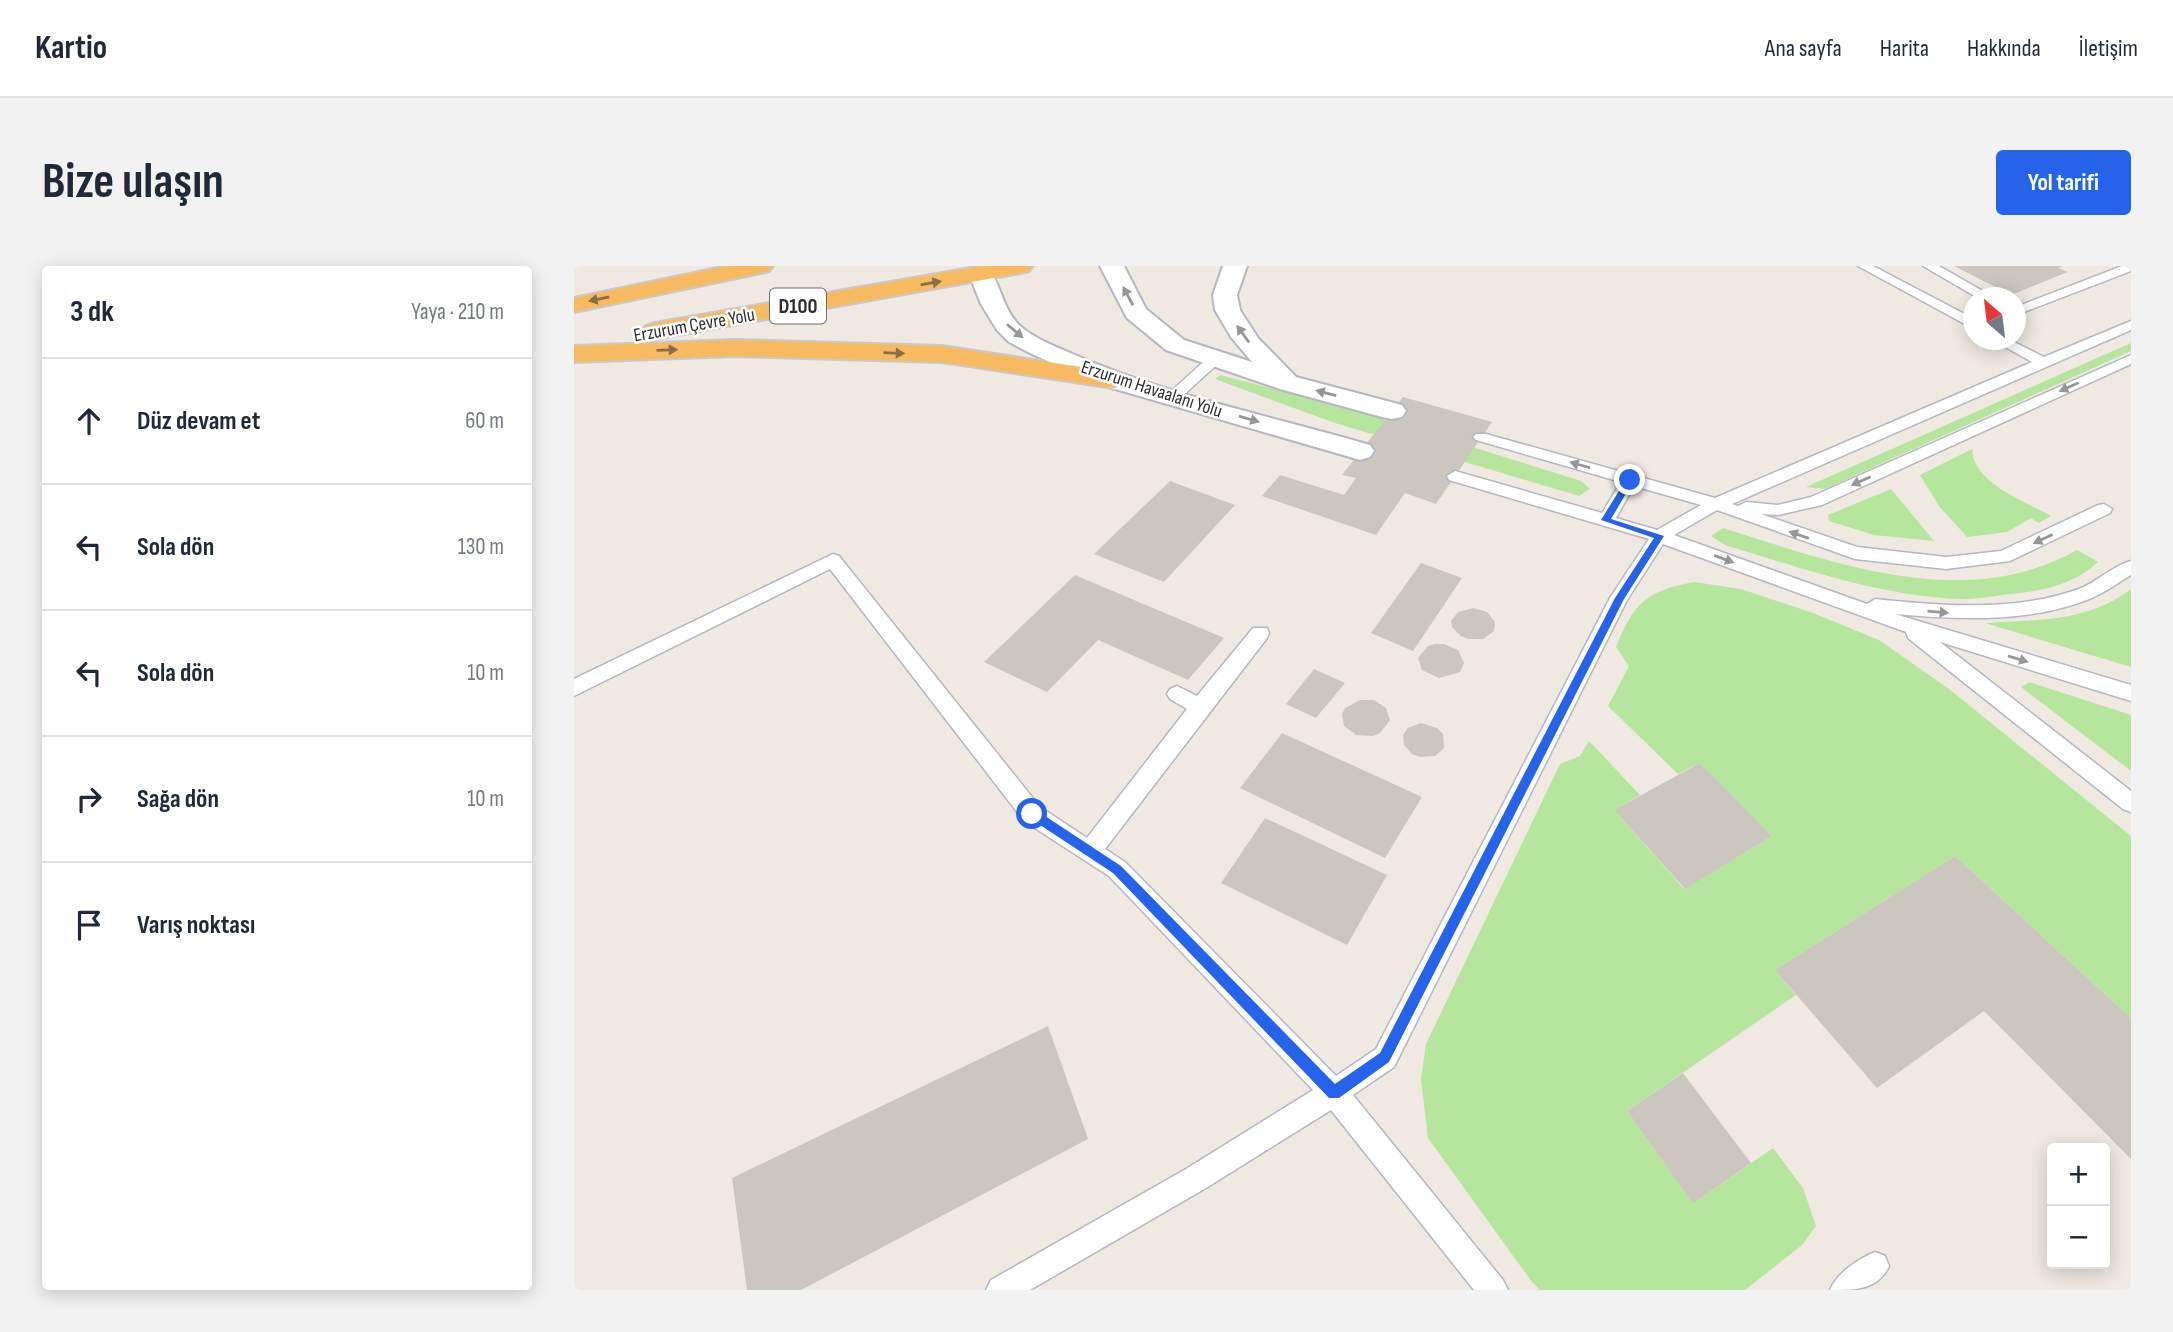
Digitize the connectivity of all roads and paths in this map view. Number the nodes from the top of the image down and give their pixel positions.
1 (761, 266) edge
2 (1021, 266) edge
3 (1112, 266) edge
4 (1235, 266) edge
5 (1864, 266) edge
6 (1929, 266) edge
7 (2131, 267) edge
8 (979, 270) edge
9 (1968, 287) edge
10 (574, 304) edge
11 (2026, 307) edge
12 (1963, 320) edge
13 (2131, 325) edge
14 (574, 345) edge
15 (2019, 350) edge
16 (574, 354) edge
17 (1216, 358) junction
18 (2131, 359) edge
19 (2044, 363) junction
20 (1114, 380) junction
21 (1289, 383) junction
22 (1173, 397) junction
23 (1392, 411) dead end
24 (1481, 437) dead end
25 (1360, 451) dead end
26 (1455, 476) dead end
27 (1630, 480) junction
28 (1716, 504) junction
29 (2104, 509) dead end
30 (1605, 520) junction
31 (1659, 536) junction
32 (2131, 567) edge
33 (1845, 604) junction
34 (1905, 625) junction
35 (1260, 634) dead end
36 (574, 688) edge
37 (1177, 694) dead end
38 (2131, 694) edge
39 (1200, 707) junction
40 (2131, 803) edge
41 (1090, 852) junction
42 (1334, 1093) junction
43 (1875, 1266) dead end
44 (1002, 1290) edge
45 (1493, 1290) edge
46 (1845, 1290) edge

1 -> 10 highway, Erzurum Çevre Yolu / D100
2 - 8 highway, Erzurum Çevre Yolu / D100
17 -> 3 street
21 -> 4 street
5 - 12 lane
6 - 9 lane
7 - 11 lane
14 -> 8 highway, Erzurum Çevre Yolu / D100
8 -> 20 street, Erzurum Havaalanı Yolu
13 - 19 lane
15 - 19 lane
16 -> 20 highway
17 - 21 street
17 - 22 lane
18 -> 28 lane
19 - 28 lane
20 - 22 street, Erzurum Havaalanı Yolu
23 -> 21 street
22 -> 25 street, Erzurum Havaalanı Yolu
27 -> 24 lane
26 - 30 lane
27 - 28 lane
27 - 30 lane
29 -> 28 lane
28 - 31 lane
30 - 31 lane
31 -> 33 lane
31 - 42 lane
33 -> 32 lane
33 - 34 lane
34 -> 38 lane
34 - 40 lane
35 - 39 lane
36 - 41 lane
37 - 39 lane
39 - 41 lane
41 - 42 lane
42 - 44 lane
42 - 45 lane
43 - 46 lane

